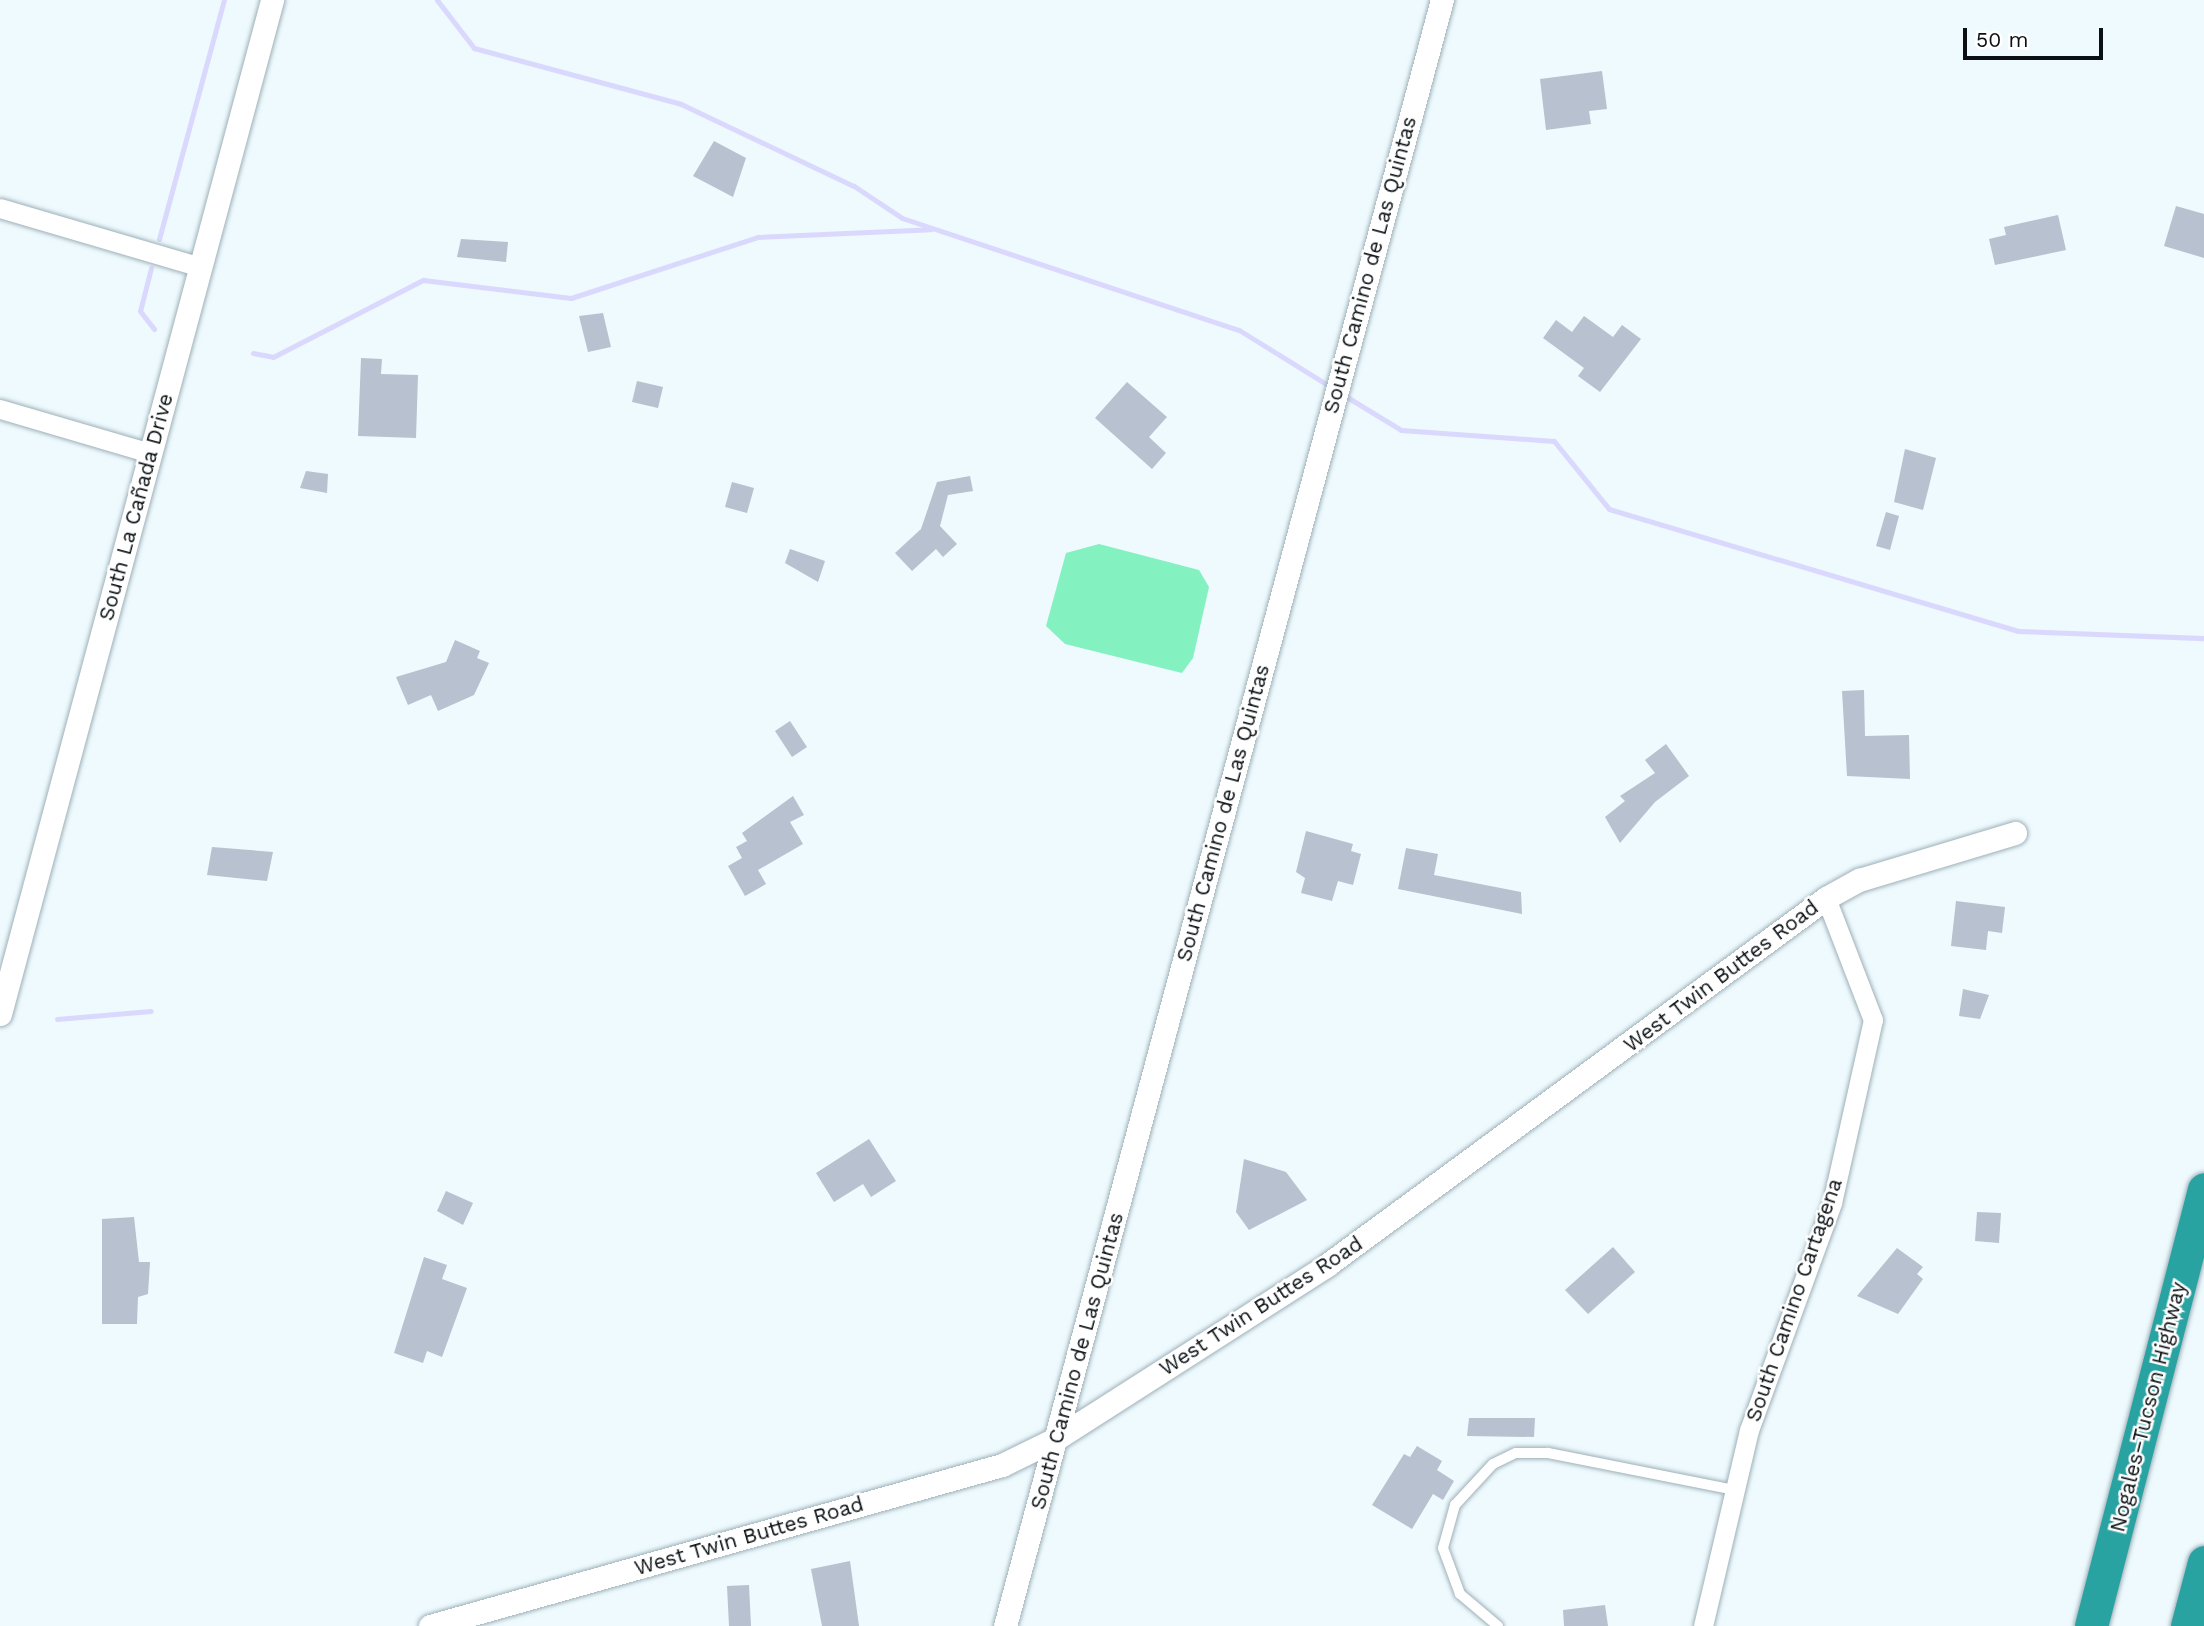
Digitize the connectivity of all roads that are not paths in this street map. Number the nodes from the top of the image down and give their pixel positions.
1 (272, 0) edge
2 (1442, 0) edge
3 (0, 208) edge
4 (201, 267) junction
5 (0, 410) edge
6 (150, 453) junction
7 (2015, 833) dead end
8 (1826, 898) junction
9 (0, 1014) edge
10 (2204, 1189) edge
11 (1057, 1438) junction
12 (1735, 1490) junction
13 (2204, 1562) edge
14 (430, 1626) edge
15 (1005, 1626) edge
16 (1498, 1626) edge
17 (1703, 1626) edge
18 (2091, 1626) edge
19 (2188, 1626) edge

1 - 4 street, South La Cañada Drive
2 - 11 street, South Camino de Las Quintas
3 - 4 street
4 - 6 street, South La Cañada Drive
5 - 6 street
6 - 9 street, South La Cañada Drive
7 - 8 street, West Twin Buttes Road
8 - 11 street, West Twin Buttes Road
8 - 12 street, South Camino Cartagena
10 - 18 highway, Nogales–Tucson Highway
11 - 14 street, West Twin Buttes Road
11 - 15 street, South Camino de Las Quintas
12 - 16 lane
12 - 17 street, South Camino Cartagena
13 - 19 highway

